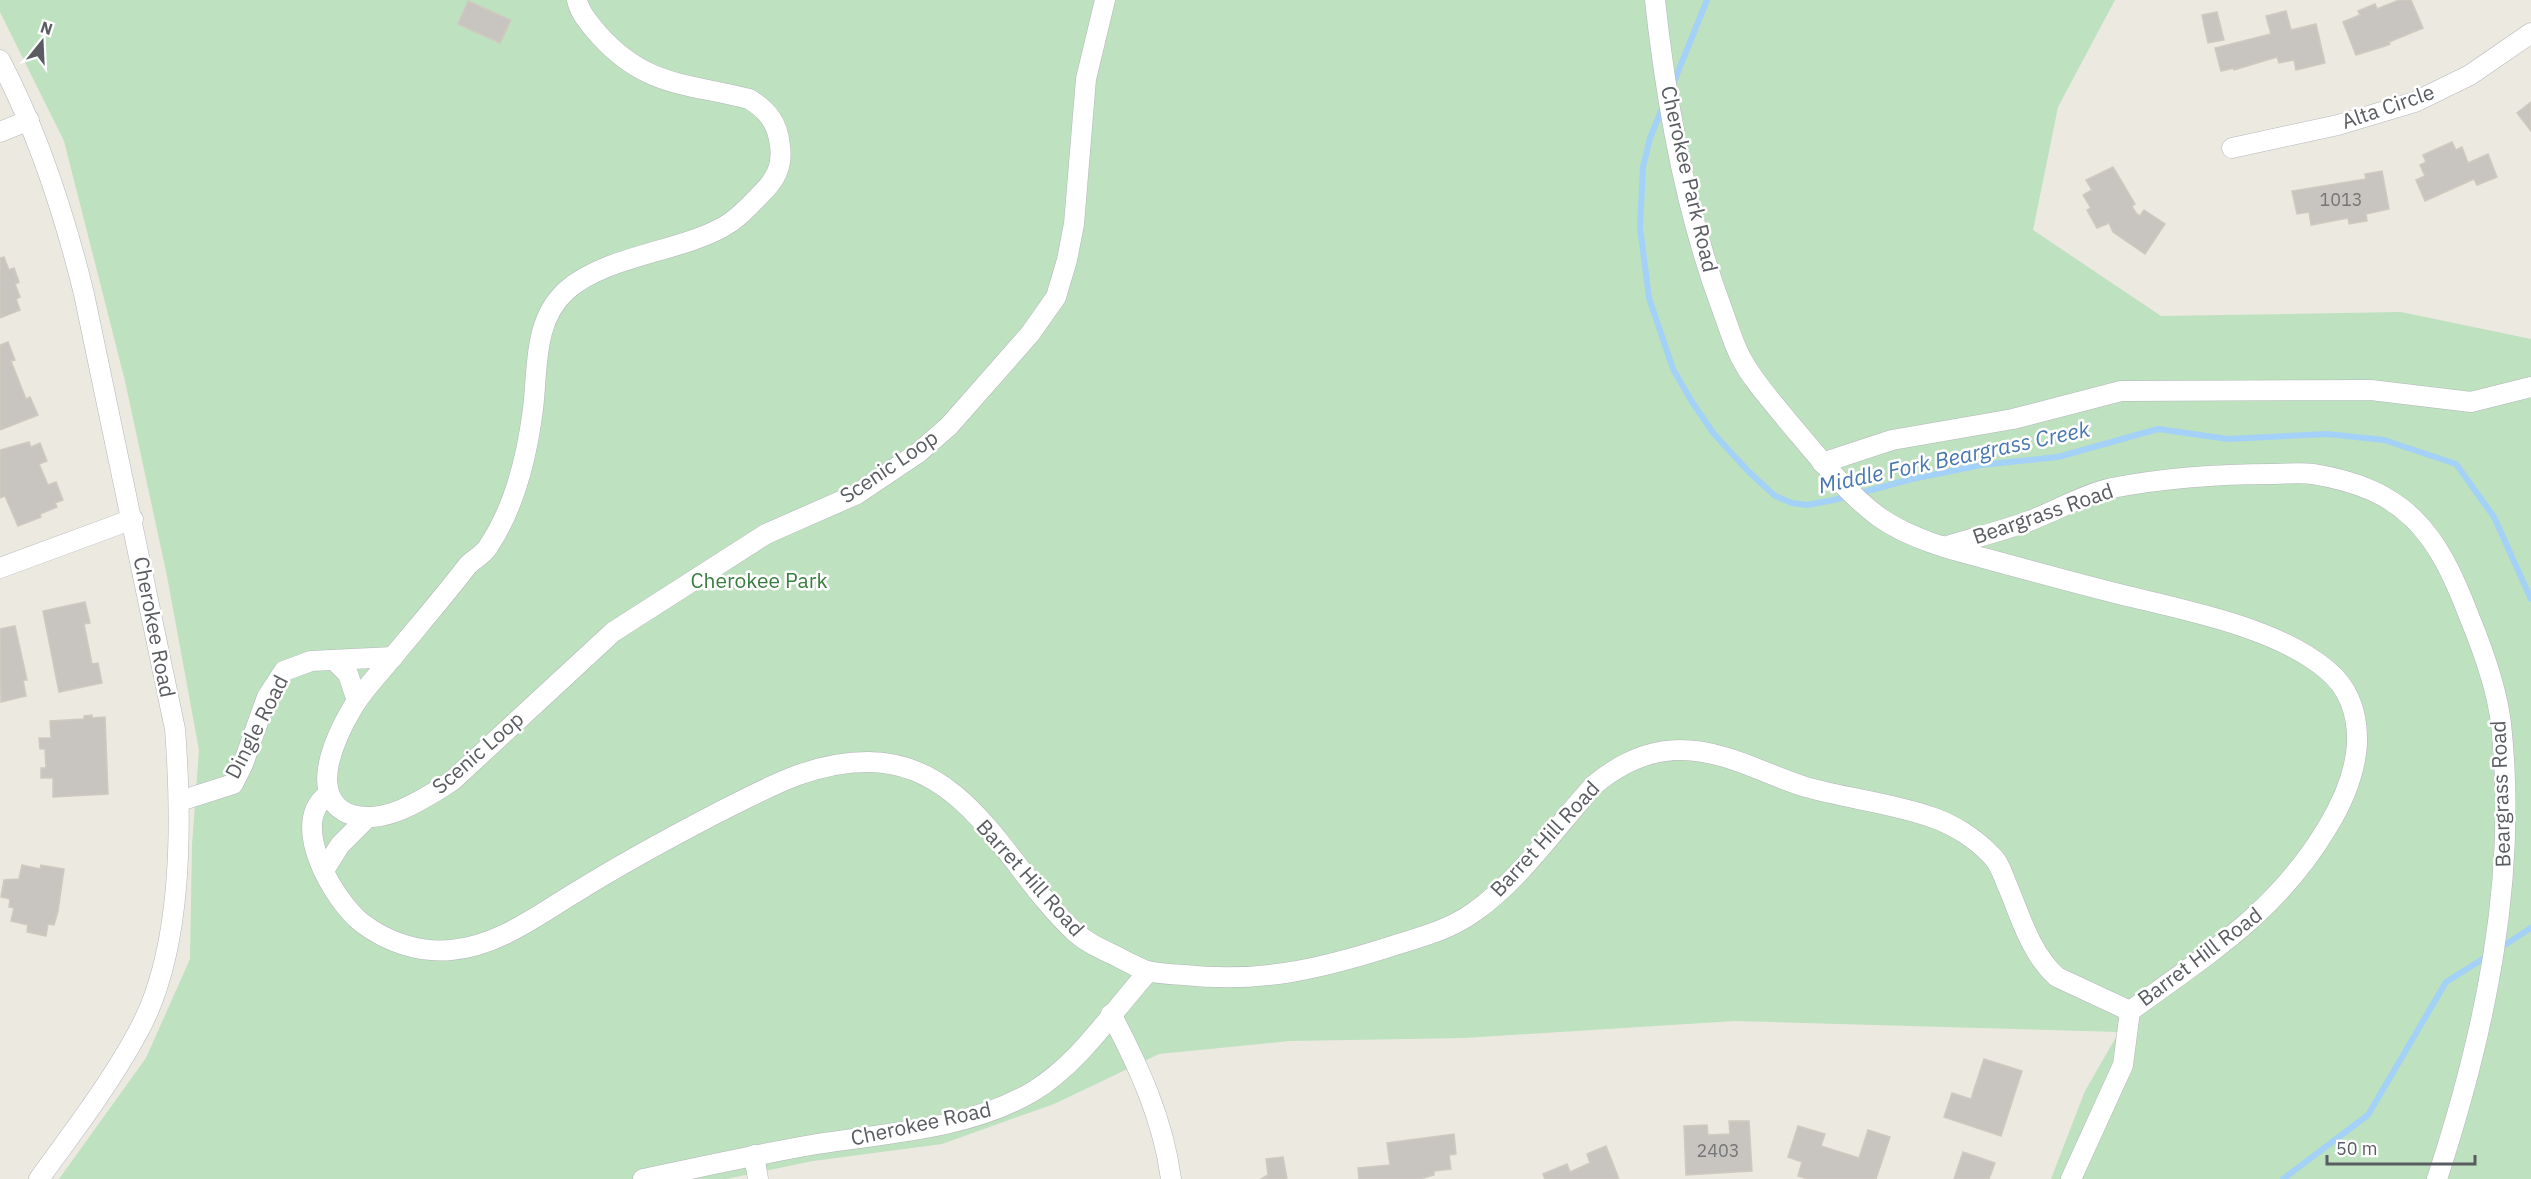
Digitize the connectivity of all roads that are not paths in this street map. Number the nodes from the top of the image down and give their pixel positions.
1 (577, 0) edge
2 (1105, 0) edge
3 (1655, 0) edge
4 (2531, 33) edge
5 (0, 60) edge
6 (29, 120) junction
7 (0, 132) edge
8 (2232, 148) dead end
9 (2531, 387) edge
10 (1825, 466) junction
11 (133, 519) junction
12 (1944, 547) junction
13 (0, 568) edge
14 (393, 657) junction
15 (334, 660) junction
16 (357, 701) junction
17 (329, 794) junction
18 (180, 801) junction
19 (367, 818) junction
20 (325, 869) junction
21 (1148, 972) junction
22 (2130, 1011) junction
23 (1111, 1014) junction
24 (754, 1155) junction
25 (39, 1179) edge
26 (643, 1179) edge
27 (758, 1179) edge
28 (1171, 1179) edge
29 (2071, 1179) edge
30 (2437, 1179) edge

1 - 14 street
2 - 19 street, Scenic Loop
3 - 10 street, Cherokee Park Road
4 - 8 street, Alta Circle
5 - 6 street, Cherokee Road
6 - 7 street
6 - 11 street, Cherokee Road
9 - 10 street
10 - 12 street, Cherokee Park Road
11 - 13 street
11 - 18 street, Cherokee Road
12 - 22 street, Barret Hill Road
12 - 30 street, Beargrass Road
14 - 15 street, Dingle Road
14 - 16 street
15 - 16 street
15 - 18 street, Dingle Road
16 - 17 street
17 - 19 street
17 - 20 street, Barret Hill Road
18 - 25 street, Cherokee Road
19 - 20 street
20 - 21 street, Barret Hill Road
21 - 22 street, Barret Hill Road
21 - 23 street, Cherokee Road
22 - 29 street
23 - 24 street, Cherokee Road
23 - 28 street
24 - 26 street, Cherokee Road
24 - 27 street

